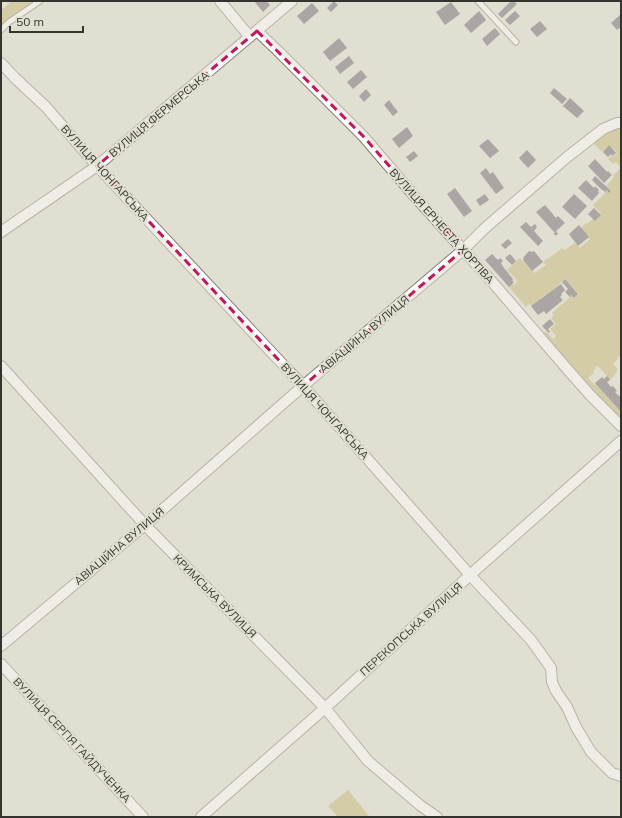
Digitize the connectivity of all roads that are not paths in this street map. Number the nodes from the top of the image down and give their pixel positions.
1 (40, 1) edge
2 (220, 1) edge
3 (292, 1) edge
4 (478, 1) edge
5 (1, 30) edge
6 (254, 34) junction
7 (516, 42) dead end
8 (1, 63) edge
9 (621, 123) edge
10 (97, 166) junction
11 (1, 232) edge
12 (463, 250) junction
13 (1, 366) edge
14 (303, 386) junction
15 (621, 426) edge
16 (621, 441) edge
17 (145, 525) junction
18 (470, 575) junction
19 (1, 646) edge
20 (1, 664) edge
21 (325, 708) junction
22 (621, 776) edge
23 (143, 817) edge
24 (201, 817) edge
25 (437, 817) edge

1 - 5 lane
2 - 6 street, ВУЛИЦЯ ЕРНЕСТА ХОРТІВА
3 - 6 street, ВУЛИЦЯ ФЕРМЕРСЬКА
4 - 7 lane
6 - 10 street, ВУЛИЦЯ ФЕРМЕРСЬКА
6 - 12 street, ВУЛИЦЯ ЕРНЕСТА ХОРТІВА
8 - 10 street, ВУЛИЦЯ ЧОНГАРСЬКА
9 - 12 street, АВІАЦІЙНА ВУЛИЦЯ
10 - 11 street, ВУЛИЦЯ ФЕРМЕРСЬКА
10 - 14 street, ВУЛИЦЯ ЧОНГАРСЬКА
12 - 14 street, АВІАЦІЙНА ВУЛИЦЯ
12 - 15 street, ВУЛИЦЯ ЕРНЕСТА ХОРТІВА
13 - 17 street, КРИМСЬКА ВУЛИЦЯ
14 - 17 street, АВІАЦІЙНА ВУЛИЦЯ
14 - 18 street, ВУЛИЦЯ ЧОНГАРСЬКА
16 - 18 street, ПЕРЕКОПСЬКА ВУЛИЦЯ
17 - 19 street, АВІАЦІЙНА ВУЛИЦЯ
17 - 21 street, КРИМСЬКА ВУЛИЦЯ
18 - 21 street, ПЕРЕКОПСЬКА ВУЛИЦЯ
18 - 22 street, ВУЛИЦЯ ЧОНГАРСЬКА
20 - 23 street, ВУЛИЦЯ СЕРГІЯ ГАЙДУЧЕНКА
21 - 24 street, ПЕРЕКОПСЬКА ВУЛИЦЯ
21 - 25 street, КРИМСЬКА ВУЛИЦЯ

